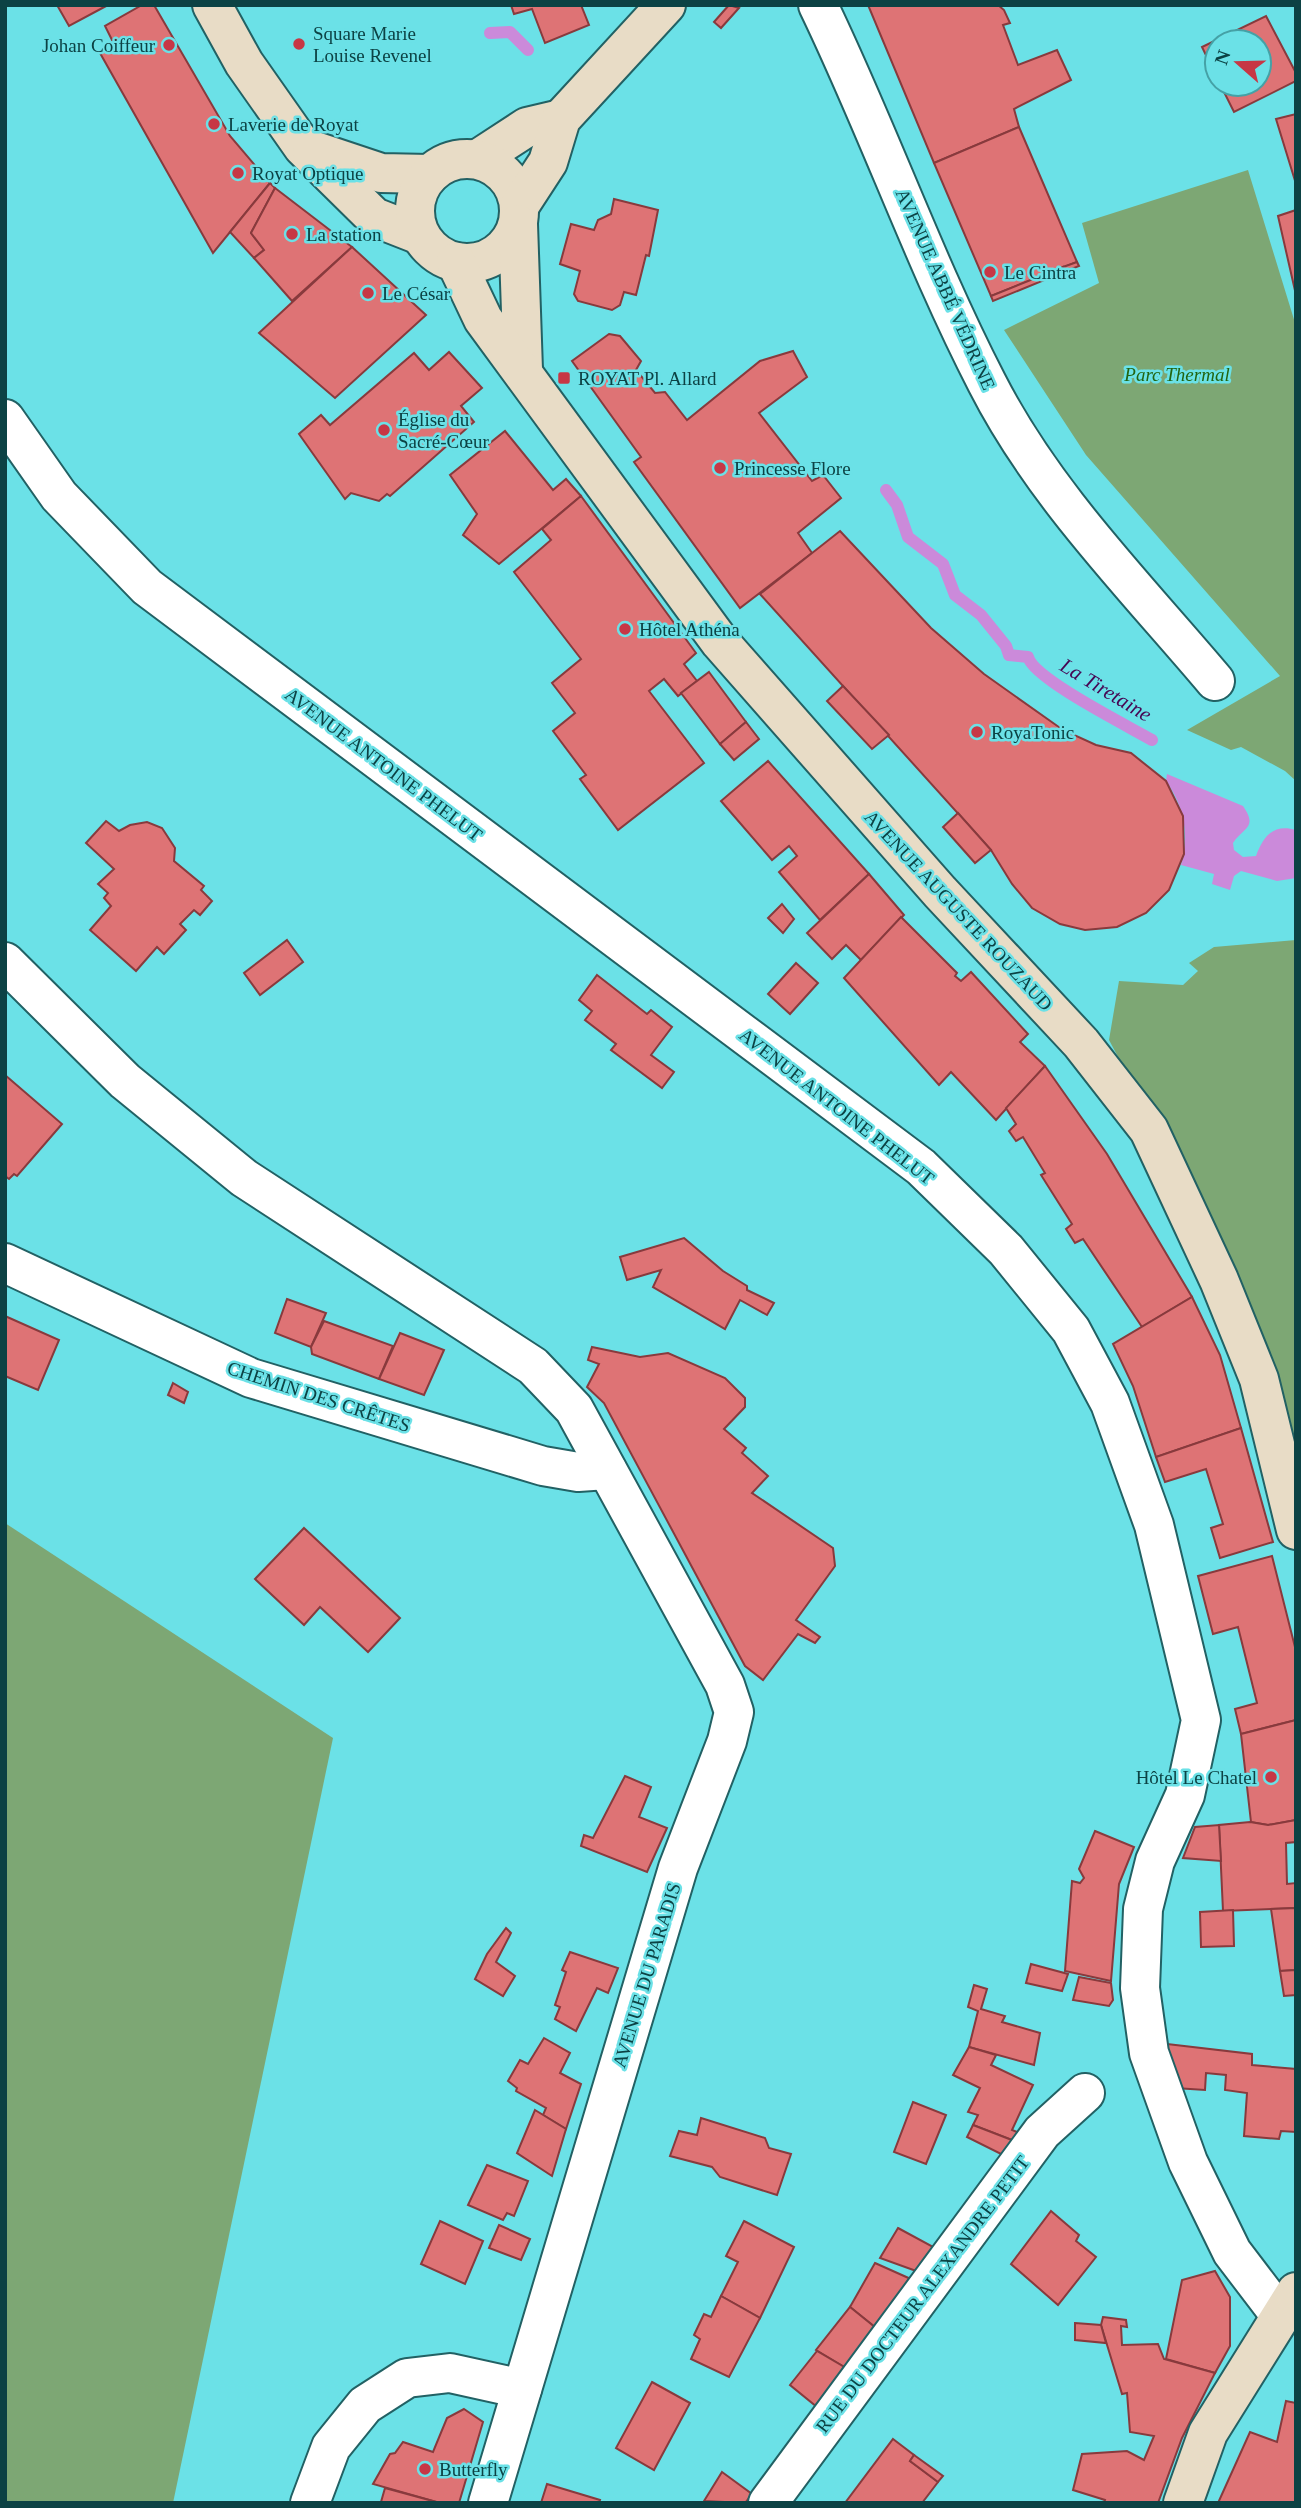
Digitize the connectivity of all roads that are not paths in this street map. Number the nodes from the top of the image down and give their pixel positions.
1 (212, 5) edge
2 (666, 5) edge
3 (818, 5) edge
4 (561, 119) junction
5 (303, 147) junction
6 (478, 159) junction
7 (430, 174) junction
8 (519, 215) junction
9 (420, 235) junction
10 (456, 262) junction
11 (523, 370) junction
12 (5, 419) edge
13 (1215, 681) dead end
14 (5, 962) edge
15 (5, 1263) edge
16 (607, 1470) junction
17 (1294, 1515) edge
18 (1085, 2093) dead end
19 (1288, 2304) edge
20 (522, 2389) junction
21 (1189, 2494) edge
22 (310, 2503) edge
23 (488, 2503) edge
24 (768, 2503) edge

1 - 5 main road
2 - 4 main road
3 - 13 street, AVENUE ABBÉ VÉDRINE
4 - 6 main road
4 - 8 main road
5 - 7 main road
5 - 9 main road
6 - 7 main road
6 - 8 main road
7 - 9 main road
8 - 10 main road
8 - 11 main road
9 - 10 main road
10 - 11 main road, AVENUE AUGUSTE ROUZAUD
11 - 17 main road, AVENUE AUGUSTE ROUZAUD
12 - 19 street, AVENUE ANTOINE PHELUT
14 - 16 street
15 - 16 street, CHEMIN DES CRÊTES
16 - 20 street, AVENUE DU PARADIS
18 - 24 street, RUE DU DOCTEUR ALEXANDRE PETIT
19 - 21 main road
20 - 22 street
20 - 23 street, AVENUE DU PARADIS

